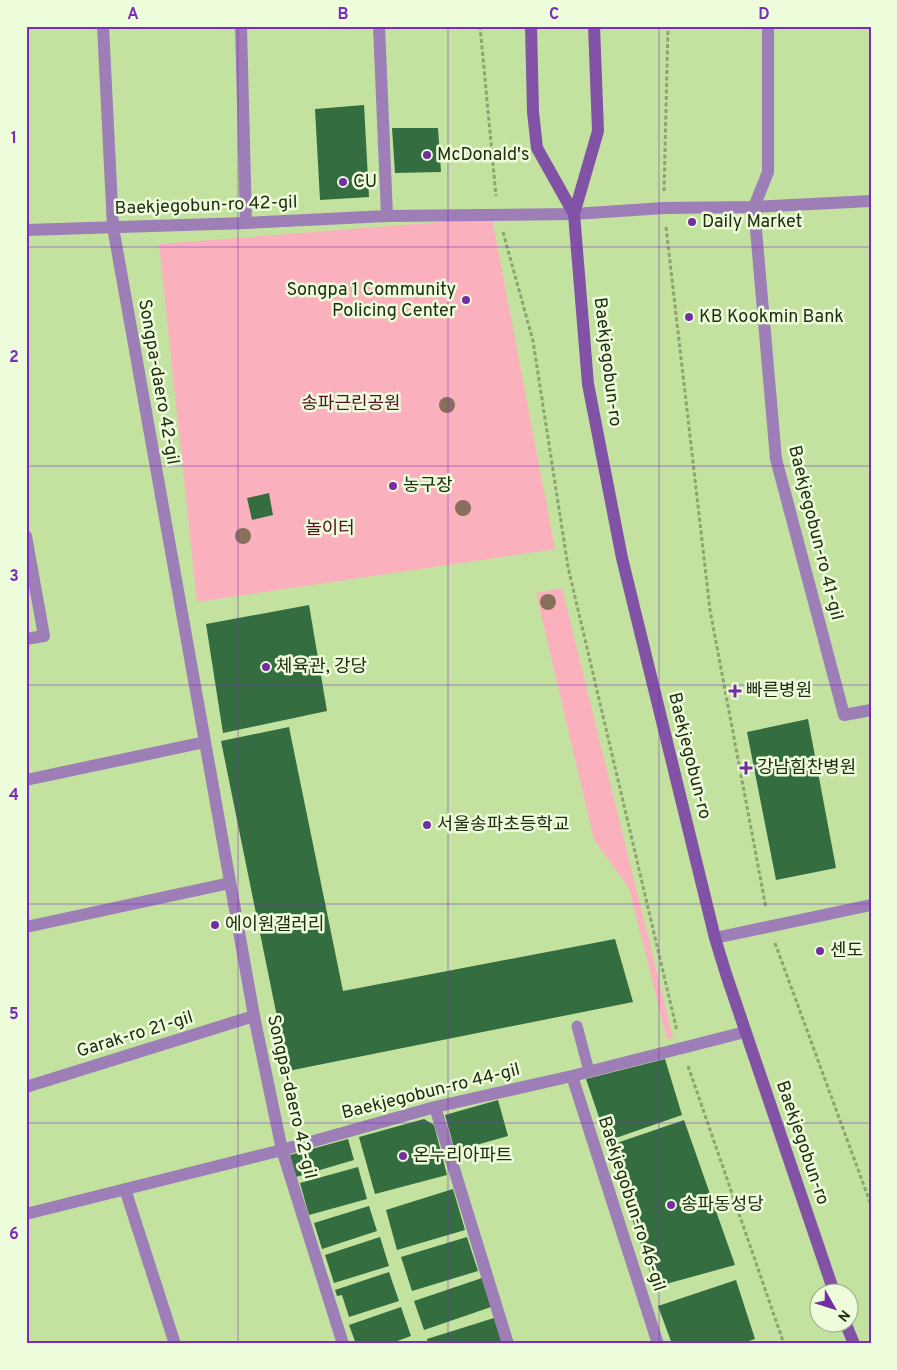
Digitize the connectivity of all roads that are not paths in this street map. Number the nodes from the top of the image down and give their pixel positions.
1 (103, 26) edge
2 (240, 26) edge
3 (379, 26) edge
4 (531, 26) edge
5 (594, 26) edge
6 (768, 26) edge
7 (871, 201) edge
8 (754, 207) junction
9 (574, 214) junction
10 (387, 216) junction
11 (246, 223) junction
12 (113, 227) junction
13 (26, 230) edge
14 (26, 536) edge
15 (26, 639) edge
16 (871, 710) edge
17 (205, 742) junction
18 (26, 780) edge
19 (230, 883) junction
20 (871, 905) edge
21 (26, 927) edge
22 (715, 938) junction
23 (254, 1016) junction
24 (577, 1026) dead end
25 (745, 1032) junction
26 (589, 1071) junction
27 (572, 1076) junction
28 (26, 1087) edge
29 (435, 1107) junction
30 (282, 1150) junction
31 (125, 1188) junction
32 (26, 1214) edge
33 (831, 1282) edge
34 (849, 1332) edge
35 (175, 1344) edge
36 (343, 1344) edge
37 (508, 1344) edge
38 (658, 1344) edge
39 (854, 1344) edge

1 - 12 street, Songpa-daero 42-gil
2 - 11 street
3 - 10 street
4 - 9 main road, Baekjegobun-ro
5 - 9 main road, Baekjegobun-ro
6 - 8 street, Baekjegobun-ro 41-gil
7 - 8 street
8 - 9 street
8 - 16 street, Baekjegobun-ro 41-gil
9 - 10 street, Baekjegobun-ro 42-gil
9 - 22 main road, Baekjegobun-ro
10 - 11 street, Baekjegobun-ro 42-gil
11 - 12 street, Baekjegobun-ro 42-gil
12 - 13 street, Baekjegobun-ro 42-gil
12 - 17 street, Songpa-daero 42-gil
14 - 15 street
17 - 18 street
17 - 19 street, Songpa-daero 42-gil
19 - 21 street
19 - 23 street, Songpa-daero 42-gil
20 - 22 street
22 - 25 main road, Baekjegobun-ro
23 - 28 street, Garak-ro 21-gil
23 - 30 street, Songpa-daero 42-gil
24 - 26 lane
25 - 26 street, Baekjegobun-ro 44-gil
25 - 33 main road, Baekjegobun-ro
26 - 27 street, Baekjegobun-ro 44-gil
27 - 29 street, Baekjegobun-ro 44-gil
27 - 38 street, Baekjegobun-ro 46-gil
29 - 30 street, Baekjegobun-ro 44-gil
29 - 37 street
30 - 31 street, Baekjegobun-ro 44-gil
30 - 36 street, Songpa-daero 42-gil
31 - 32 street, Baekjegobun-ro 44-gil
31 - 35 street
34 - 39 main road

